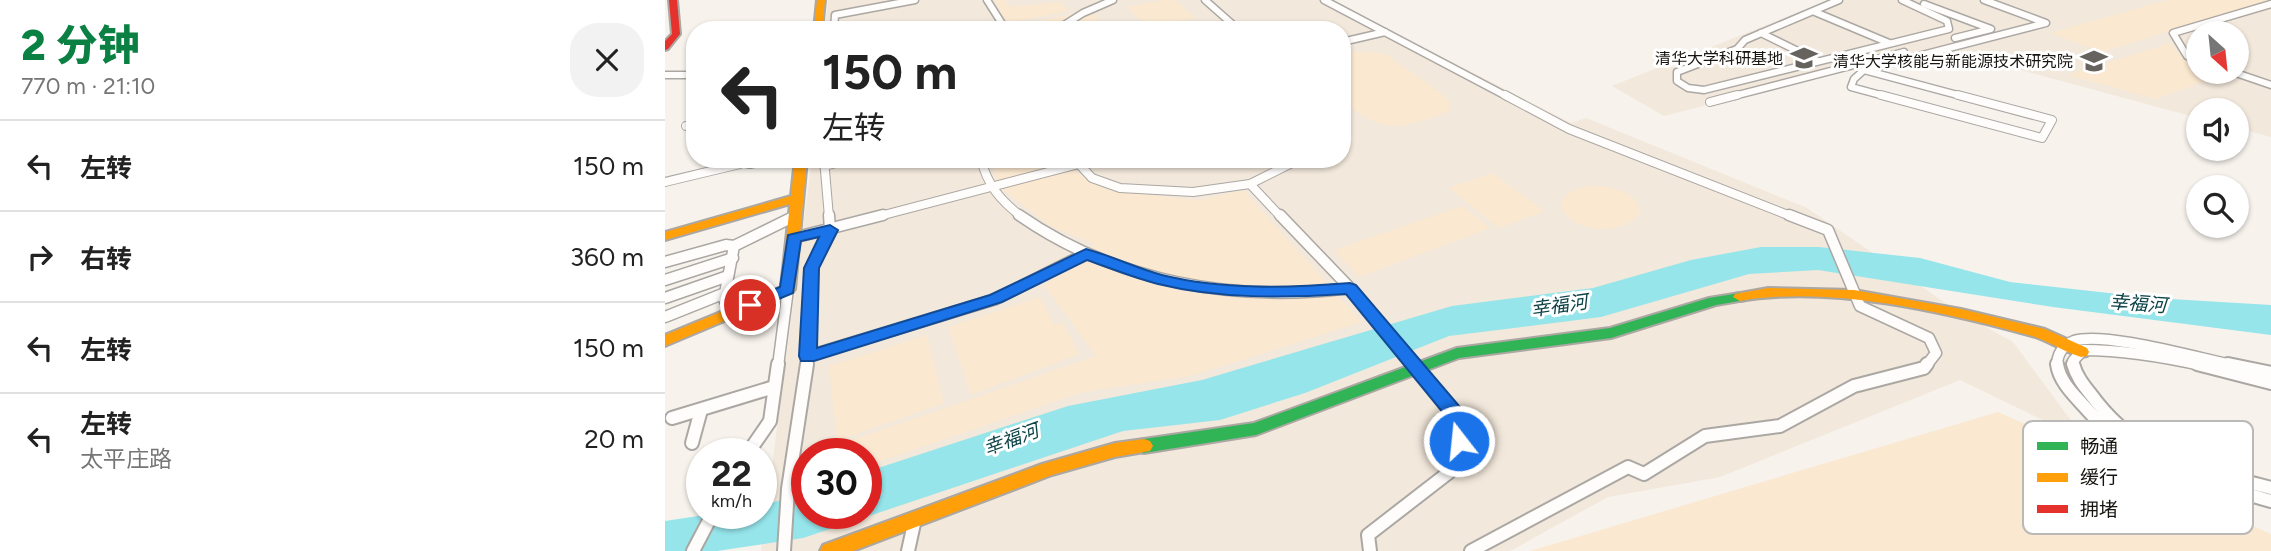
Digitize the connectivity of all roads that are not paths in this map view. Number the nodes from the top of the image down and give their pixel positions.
1 (673, 0) edge
2 (821, 0) edge
3 (915, 0) edge
4 (987, 0) edge
5 (1113, 0) edge
6 (1207, 0) edge
7 (1324, 0) edge
8 (1839, 0) edge
9 (1902, 0) edge
10 (1914, 0) edge
11 (1984, 0) edge
12 (2271, 4) edge
13 (1815, 12) junction
14 (819, 21) edge
15 (835, 21) edge
16 (1000, 21) edge
17 (1070, 21) edge
18 (1229, 21) edge
19 (2214, 21) edge
20 (2186, 29) edge
21 (1385, 32) junction
22 (1761, 33) junction
23 (1351, 40) edge
24 (1889, 44) junction
25 (665, 47) edge
26 (2186, 54) edge
27 (1818, 61) junction
28 (1864, 70) junction
29 (665, 75) edge
30 (686, 75) edge
31 (2249, 77) edge
32 (2271, 85) edge
33 (1710, 102) dead end
34 (715, 168) edge
35 (800, 168) edge
36 (824, 168) edge
37 (984, 168) edge
38 (1064, 168) edge
39 (1083, 168) edge
40 (1282, 168) edge
41 (665, 182) edge
42 (1250, 184) junction
43 (990, 188) junction
44 (796, 198) junction
45 (795, 216) junction
46 (830, 230) junction
47 (665, 236) edge
48 (793, 239) junction
49 (734, 246) junction
50 (1086, 254) junction
51 (733, 258) junction
52 (665, 262) edge
53 (728, 275) junction
54 (665, 280) edge
55 (1350, 288) junction
56 (788, 289) junction
57 (1853, 291) junction
58 (726, 293) junction
59 (665, 298) edge
60 (731, 313) junction
61 (665, 317) edge
62 (665, 341) edge
63 (2066, 345) junction
64 (2081, 352) junction
65 (808, 356) junction
66 (1412, 364) junction
67 (2271, 373) edge
68 (2271, 383) edge
69 (774, 387) junction
70 (701, 410) junction
71 (672, 418) dead end
72 (2095, 421) edge
73 (2112, 421) edge
74 (693, 438) edge
75 (758, 438) edge
76 (2253, 483) edge
77 (2271, 488) edge
78 (2253, 496) edge
79 (2271, 501) edge
80 (915, 519) junction
81 (705, 529) edge
82 (784, 546) edge
83 (693, 551) edge
84 (831, 551) edge
85 (908, 551) edge
86 (1370, 551) edge
87 (1471, 551) edge

1 - 25 street
2 - 14 street
3 - 15 street
4 - 16 street
5 - 17 street
6 - 18 street
7 - 21 street
8 - 13 street
9 - 24 street
10 - 33 street
11 - 28 street
12 - 19 street
13 - 22 street
13 - 24 street
20 - 26 street
21 - 23 street
21 - 57 street
22 - 27 street
22 - 27 street
24 - 27 street
28 - 28 street
29 - 30 street
31 - 32 street
34 - 41 street
35 - 44 street
36 - 46 street
37 - 43 street
38 - 43 street
39 - 42 street
40 - 42 street
42 - 55 street
43 - 46 street
43 - 50 street
44 - 45 street
44 - 47 street
45 - 48 street
45 - 49 street
46 - 48 street
46 - 65 street
48 - 56 street
49 - 51 street
49 - 52 street
50 - 55 street
50 - 65 street
51 - 53 street
51 - 54 street
53 - 58 street
53 - 59 street
55 - 66 street
56 - 60 street
56 - 69 street
57 - 63 street
57 - 66 street
57 - 87 street
58 - 60 street
58 - 61 street
60 - 62 street
63 - 64 street
63 - 67 street
63 - 72 street
64 - 68 street
64 - 73 street
65 - 82 street
66 - 80 street
66 - 86 street
69 - 70 street
69 - 75 street
70 - 71 street
70 - 74 street
76 - 77 street
78 - 79 street
80 - 84 street
80 - 85 street
81 - 83 street

